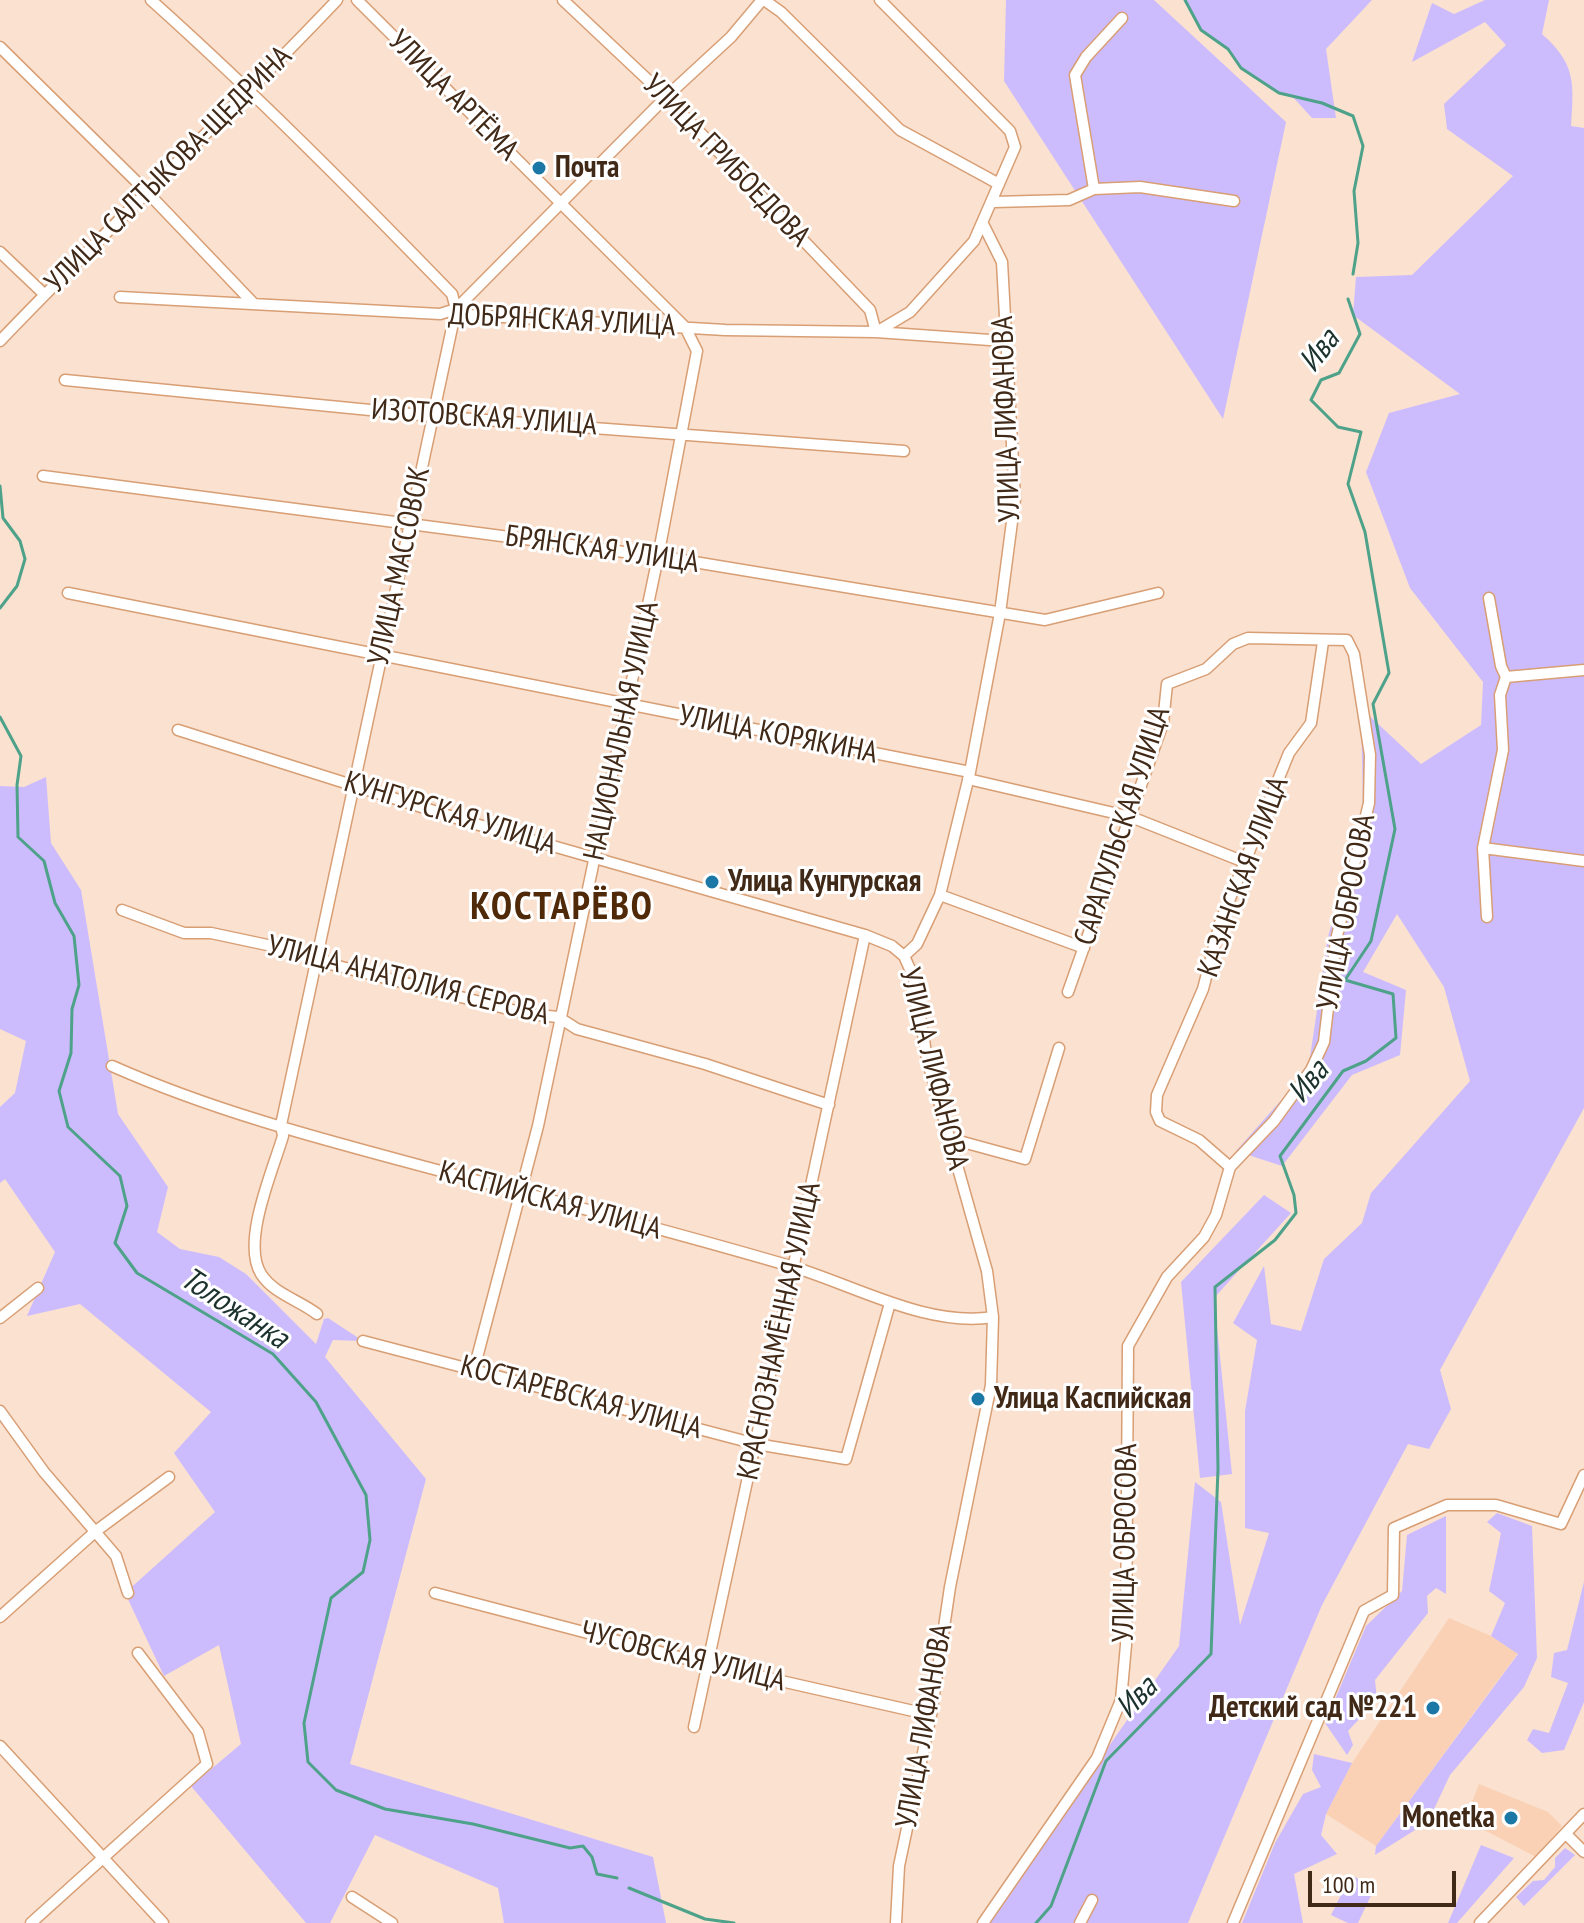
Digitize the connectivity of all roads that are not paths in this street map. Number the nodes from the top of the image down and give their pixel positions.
1 (151, 0) edge
2 (337, 0) edge
3 (357, 0) edge
4 (563, 0) edge
5 (763, 0) edge
6 (880, 0) edge
7 (1122, 18) dead end
8 (0, 47) edge
9 (251, 90) junction
10 (666, 97) junction
11 (999, 184) junction
12 (1094, 189) junction
13 (148, 193) junction
14 (1234, 201) dead end
15 (560, 202) junction
16 (994, 202) junction
17 (983, 224) junction
18 (0, 252) edge
19 (44, 294) junction
20 (120, 297) dead end
21 (254, 304) junction
22 (456, 309) junction
23 (685, 327) junction
24 (876, 332) junction
25 (0, 341) edge
26 (1004, 341) junction
27 (65, 380) dead end
28 (431, 416) junction
29 (682, 433) junction
30 (904, 451) dead end
31 (43, 476) dead end
32 (409, 522) junction
33 (658, 557) junction
34 (68, 593) dead end
35 (1158, 593) dead end
36 (1489, 598) dead end
37 (1000, 613) junction
38 (1323, 642) junction
39 (381, 657) junction
40 (1584, 670) edge
41 (1506, 677) junction
42 (627, 706) junction
43 (178, 730) dead end
44 (969, 775) junction
45 (352, 784) junction
46 (1131, 817) junction
47 (1483, 848) junction
48 (594, 858) junction
49 (1584, 861) edge
50 (1247, 863) junction
51 (940, 895) junction
52 (122, 910) dead end
53 (1487, 917) dead end
54 (865, 935) junction
55 (1084, 948) junction
56 (319, 956) junction
57 (904, 956) junction
58 (1068, 992) dead end
59 (558, 1017) junction
60 (1059, 1048) dead end
61 (112, 1066) dead end
62 (829, 1105) junction
63 (281, 1125) junction
64 (948, 1138) junction
65 (1230, 1167) junction
66 (522, 1193) junction
67 (793, 1267) junction
68 (38, 1288) dead end
69 (890, 1303) junction
70 (317, 1314) dead end
71 (993, 1317) junction
72 (0, 1318) edge
73 (363, 1341) dead end
74 (474, 1369) junction
75 (0, 1411) edge
76 (756, 1444) junction
77 (1584, 1475) edge
78 (169, 1477) dead end
79 (96, 1531) junction
80 (128, 1593) dead end
81 (435, 1593) dead end
82 (0, 1617) edge
83 (138, 1653) dead end
84 (706, 1664) junction
85 (931, 1715) junction
86 (694, 1727) dead end
87 (0, 1746) edge
88 (1584, 1814) edge
89 (1567, 1835) junction
90 (1584, 1852) edge
91 (103, 1856) junction
92 (352, 1897) dead end
93 (1092, 1900) dead end
94 (31, 1923) edge
95 (163, 1923) edge
96 (392, 1923) edge
97 (896, 1923) edge
98 (983, 1923) edge
99 (1080, 1923) edge
100 (1233, 1923) edge
101 (1480, 1923) edge

1 - 9 street
2 - 9 street, УЛИЦА САЛТЫКОВА-ЩЕДРИНА
3 - 15 street, УЛИЦА АРТЁМА
4 - 10 street, УЛИЦА ГРИБОЕДОВА
5 - 10 street
5 - 11 street
6 - 11 street
7 - 12 street
8 - 13 street
9 - 13 street, УЛИЦА САЛТЫКОВА-ЩЕДРИНА
9 - 22 street
10 - 15 street
10 - 24 street, УЛИЦА ГРИБОЕДОВА
11 - 16 street
12 - 14 street
12 - 16 street
13 - 19 street, УЛИЦА САЛТЫКОВА-ЩЕДРИНА
13 - 21 street
15 - 22 street
15 - 23 street, УЛИЦА АРТЁМА
16 - 17 street
17 - 24 street
17 - 26 street, УЛИЦА ЛИФАНОВА
18 - 19 street
19 - 25 street, УЛИЦА САЛТЫКОВА-ЩЕДРИНА
20 - 21 street, ДОБРЯНСКАЯ УЛИЦА
21 - 22 street, ДОБРЯНСКАЯ УЛИЦА
22 - 23 street, ДОБРЯНСКАЯ УЛИЦА
22 - 28 street, УЛИЦА МАССОВОК
23 - 24 street, ДОБРЯНСКАЯ УЛИЦА
23 - 29 street, НАЦИОНАЛЬНАЯ УЛИЦА
24 - 26 street, ДОБРЯНСКАЯ УЛИЦА
26 - 37 street, УЛИЦА ЛИФАНОВА
27 - 28 street, ИЗОТОВСКАЯ УЛИЦА
28 - 29 street, ИЗОТОВСКАЯ УЛИЦА
28 - 32 street, УЛИЦА МАССОВОК
29 - 30 street, ИЗОТОВСКАЯ УЛИЦА
29 - 33 street, НАЦИОНАЛЬНАЯ УЛИЦА
31 - 32 street, БРЯНСКАЯ УЛИЦА
32 - 33 street, БРЯНСКАЯ УЛИЦА
32 - 39 street, УЛИЦА МАССОВОК
33 - 37 street, БРЯНСКАЯ УЛИЦА
33 - 42 street, НАЦИОНАЛЬНАЯ УЛИЦА
34 - 39 street, УЛИЦА КОРЯКИНА
35 - 37 street, БРЯНСКАЯ УЛИЦА
36 - 41 street
37 - 44 street, УЛИЦА ЛИФАНОВА
38 - 46 street, САРАПУЛЬСКАЯ УЛИЦА
38 - 50 street, КАЗАНСКАЯ УЛИЦА
38 - 65 street, УЛИЦА ОБРОСОВА
39 - 42 street, УЛИЦА КОРЯКИНА
39 - 45 street, УЛИЦА МАССОВОК
40 - 41 street
41 - 47 street
42 - 44 street, УЛИЦА КОРЯКИНА
42 - 48 street, НАЦИОНАЛЬНАЯ УЛИЦА
43 - 45 street, КУНГУРСКАЯ УЛИЦА
44 - 46 street, УЛИЦА КОРЯКИНА
44 - 51 street, УЛИЦА ЛИФАНОВА
45 - 48 street, КУНГУРСКАЯ УЛИЦА
45 - 56 street, УЛИЦА МАССОВОК
46 - 50 street, УЛИЦА КОРЯКИНА
46 - 55 street, САРАПУЛЬСКАЯ УЛИЦА
47 - 49 street
47 - 53 street
48 - 54 street, КУНГУРСКАЯ УЛИЦА
48 - 59 street, НАЦИОНАЛЬНАЯ УЛИЦА
50 - 65 street, КАЗАНСКАЯ УЛИЦА
51 - 55 street
51 - 57 street, УЛИЦА ЛИФАНОВА
52 - 56 street, УЛИЦА АНАТОЛИЯ СЕРОВА
54 - 57 street, КУНГУРСКАЯ УЛИЦА
54 - 62 street, КРАСНОЗНАМЁННАЯ УЛИЦА
55 - 58 street, САРАПУЛЬСКАЯ УЛИЦА
56 - 59 street, УЛИЦА АНАТОЛИЯ СЕРОВА
56 - 63 street, УЛИЦА МАССОВОК
57 - 64 street, УЛИЦА ЛИФАНОВА
59 - 62 street, УЛИЦА АНАТОЛИЯ СЕРОВА
59 - 66 street, НАЦИОНАЛЬНАЯ УЛИЦА
60 - 64 street
61 - 63 street, КАСПИЙСКАЯ УЛИЦА
62 - 67 street, КРАСНОЗНАМЁННАЯ УЛИЦА
63 - 66 street, КАСПИЙСКАЯ УЛИЦА
63 - 70 street, УЛИЦА МАССОВОК
64 - 71 street, УЛИЦА ЛИФАНОВА
65 - 98 street, УЛИЦА ОБРОСОВА
66 - 67 street, КАСПИЙСКАЯ УЛИЦА
66 - 74 street, НАЦИОНАЛЬНАЯ УЛИЦА
67 - 69 street, КАСПИЙСКАЯ УЛИЦА
67 - 76 street, КРАСНОЗНАМЁННАЯ УЛИЦА
68 - 72 street
69 - 71 street, КАСПИЙСКАЯ УЛИЦА
69 - 76 street, КОСТАРЕВСКАЯ УЛИЦА
71 - 85 street, УЛИЦА ЛИФАНОВА
73 - 74 street, КОСТАРЕВСКАЯ УЛИЦА
74 - 76 street, КОСТАРЕВСКАЯ УЛИЦА
75 - 79 street
76 - 84 street, КРАСНОЗНАМЁННАЯ УЛИЦА
77 - 100 street
78 - 79 street
79 - 80 street
79 - 82 street
81 - 84 street, ЧУСОВСКАЯ УЛИЦА
83 - 91 street
84 - 85 street, ЧУСОВСКАЯ УЛИЦА
84 - 86 street, КРАСНОЗНАМЁННАЯ УЛИЦА
85 - 97 street, УЛИЦА ЛИФАНОВА
87 - 91 street
88 - 89 street
89 - 90 street
89 - 101 street
91 - 94 street
91 - 95 street
92 - 96 street
93 - 99 street

